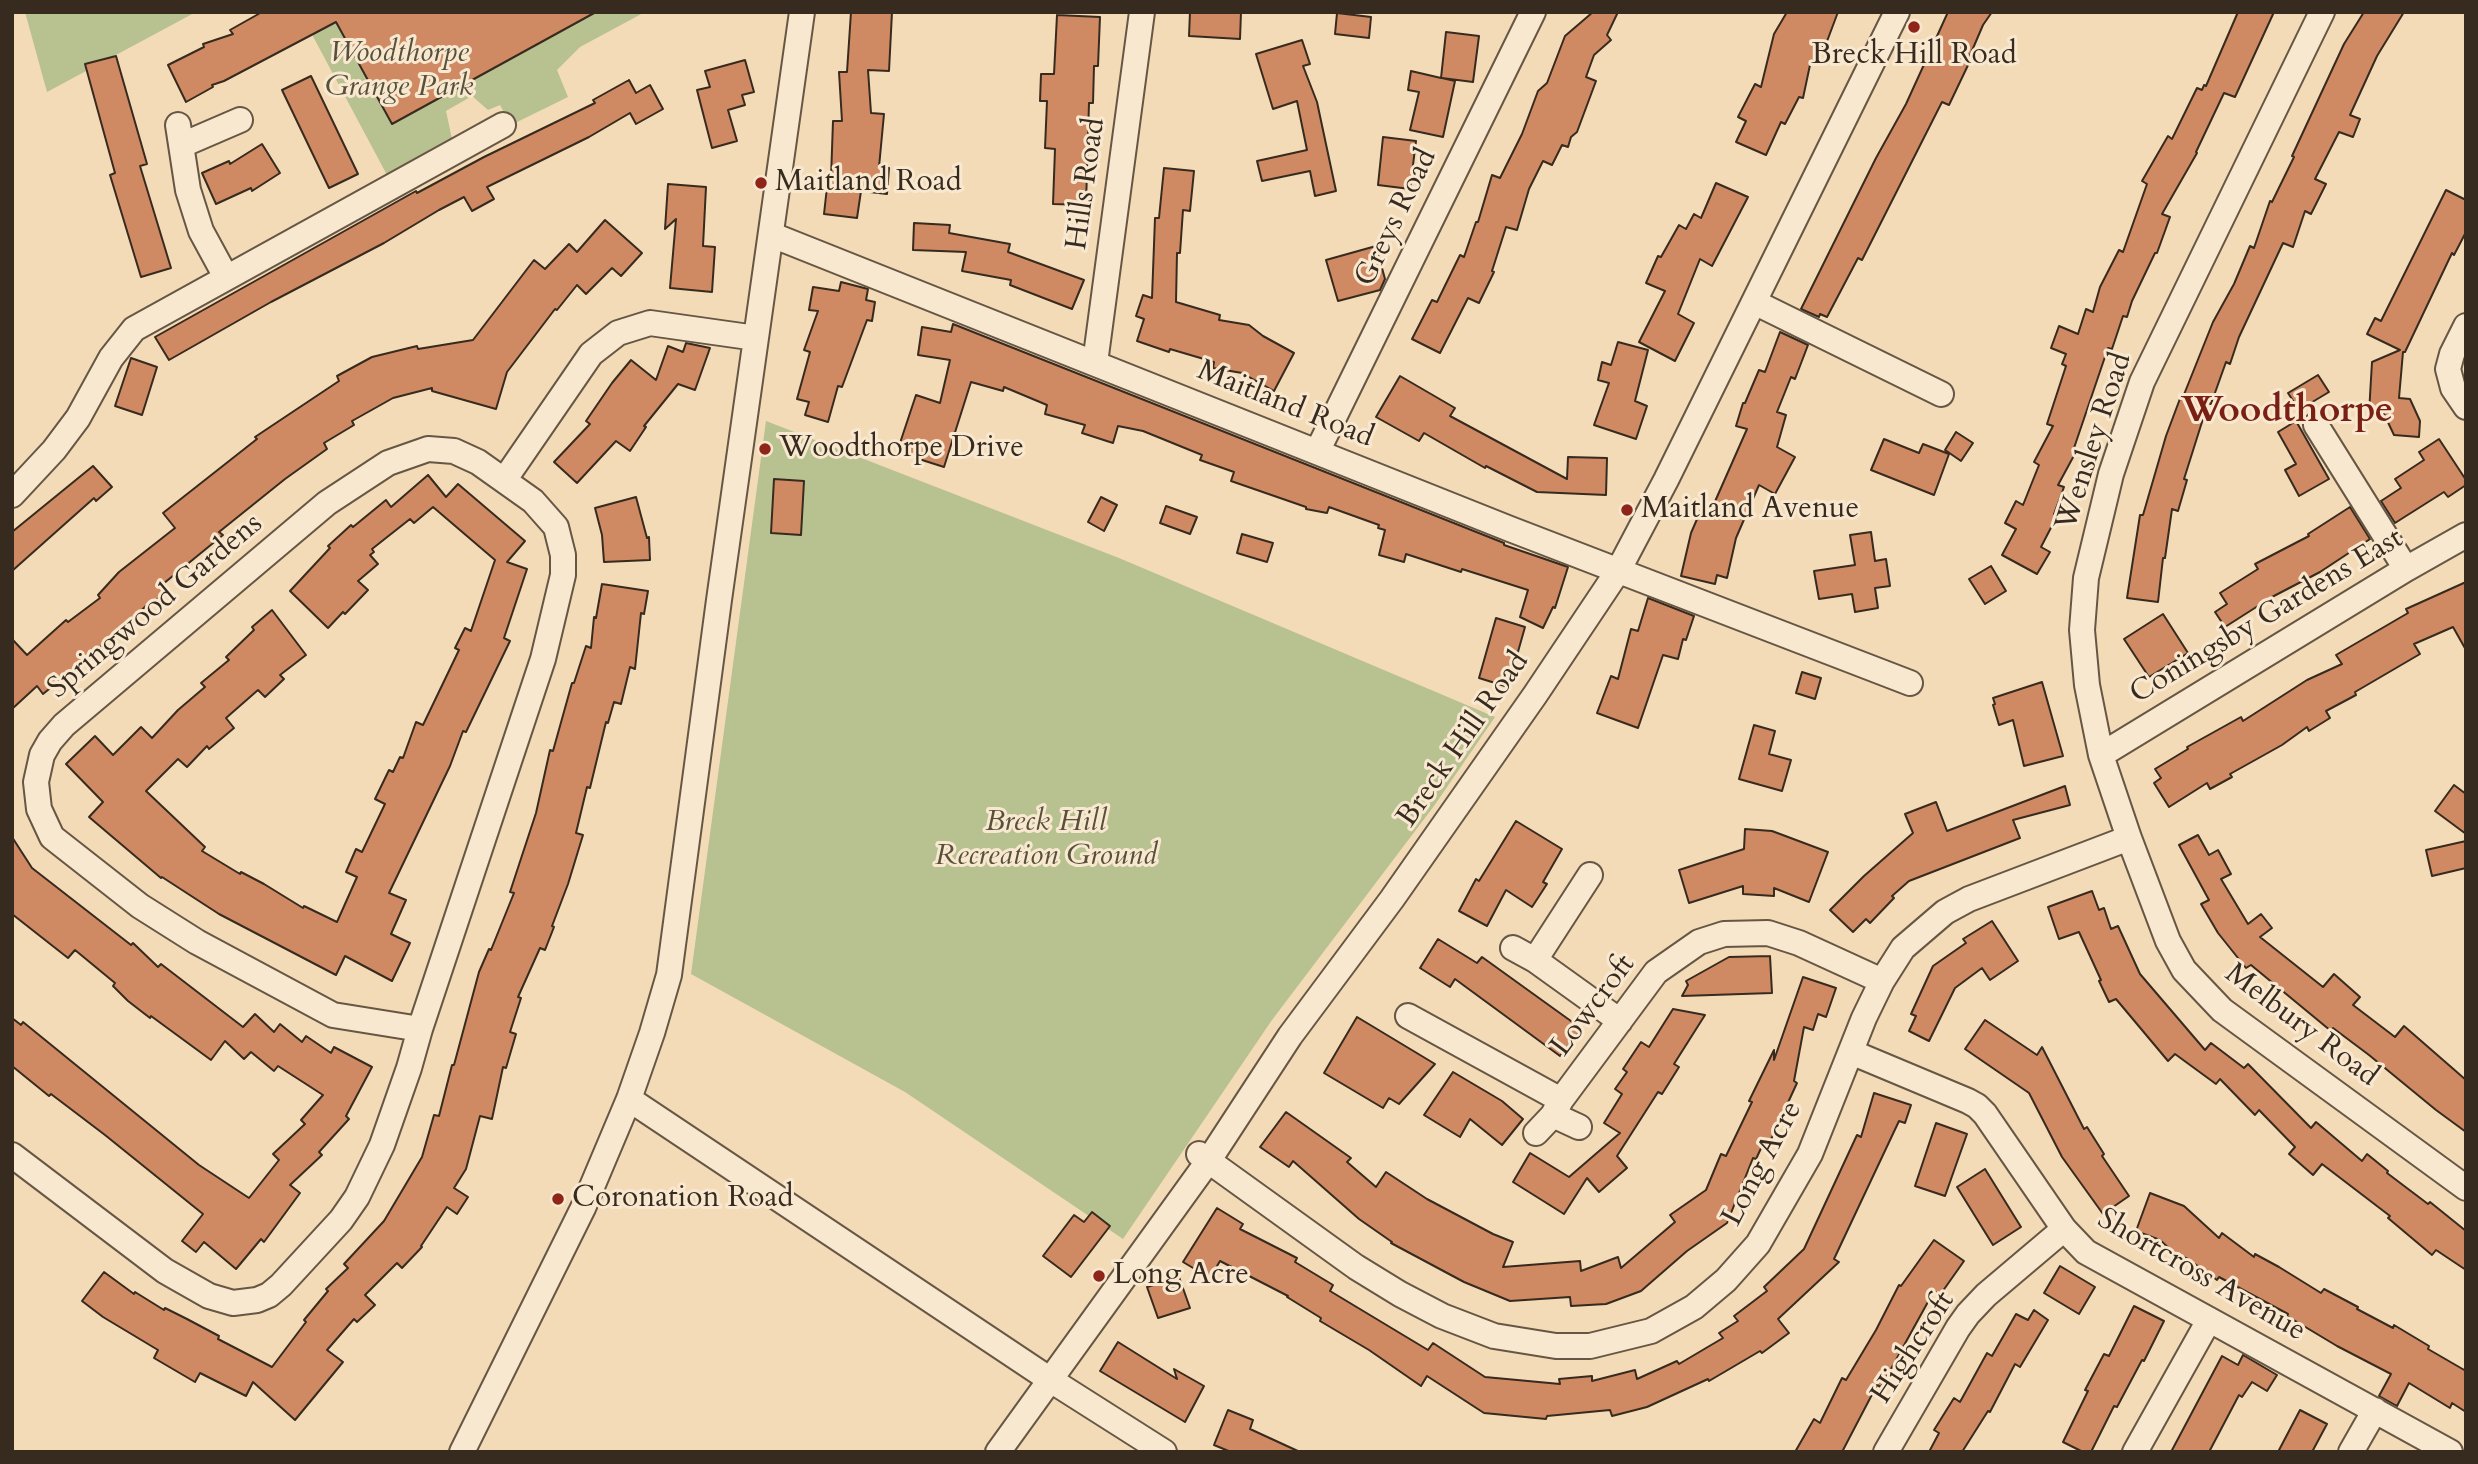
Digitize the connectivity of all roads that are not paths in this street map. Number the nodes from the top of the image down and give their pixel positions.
1 (802, 12) edge
2 (1142, 12) edge
3 (1533, 12) edge
4 (1897, 12) edge
5 (2322, 12) edge
6 (240, 120) dead end
7 (503, 125) dead end
8 (772, 235) junction
9 (226, 277) junction
10 (1754, 302) junction
11 (2466, 326) edge
12 (756, 338) junction
13 (1095, 363) junction
14 (1941, 394) dead end
15 (2466, 407) edge
16 (2316, 425) dead end
17 (1317, 452) junction
18 (505, 479) junction
19 (12, 495) edge
20 (2466, 535) edge
21 (2406, 569) junction
22 (1618, 571) junction
23 (1910, 683) dead end
24 (2101, 755) junction
25 (2129, 838) junction
26 (1590, 875) dead end
27 (1513, 948) dead end
28 (1535, 960) junction
29 (1882, 981) junction
30 (1408, 1016) dead end
31 (1620, 1021) junction
32 (420, 1029) junction
33 (1851, 1052) junction
34 (629, 1099) junction
35 (1557, 1107) junction
36 (1578, 1127) dead end
37 (1536, 1133) dead end
38 (12, 1155) edge
39 (1204, 1157) junction
40 (2466, 1188) edge
41 (2064, 1229) junction
42 (2209, 1320) junction
43 (1049, 1378) junction
44 (2375, 1410) junction
45 (462, 1452) edge
46 (998, 1452) edge
47 (1164, 1452) edge
48 (1886, 1452) edge
49 (2135, 1452) edge
50 (2351, 1452) edge
51 (2450, 1452) edge

1 - 8 street
2 - 13 street, Hills Road
3 - 17 street, Greys Road
4 - 10 street, Breck Hill Road
5 - 24 street, Wensley Road
6 - 9 street
7 - 9 street
8 - 12 street
8 - 13 street, Maitland Road
9 - 19 street
10 - 14 street
10 - 22 street, Breck Hill Road
11 - 15 street
12 - 18 street
12 - 34 street
13 - 17 street, Maitland Road
16 - 21 street
17 - 22 street, Maitland Road
18 - 32 street, Springwood Gardens
18 - 32 street, Springwood Gardens
20 - 21 street, Coningsby Gardens East
21 - 24 street, Coningsby Gardens East
22 - 23 street
22 - 39 street, Breck Hill Road
24 - 25 street, Wensley Road
25 - 29 street, Long Acre
25 - 40 street, Melbury Road
26 - 28 street
27 - 28 street
28 - 31 street
29 - 31 street, Lowcroft
29 - 33 street, Long Acre
30 - 35 street, Lowcroft
31 - 35 street, Lowcroft
32 - 38 street, Springwood Gardens
33 - 39 street, Long Acre
33 - 41 street, Shortcross Avenue
34 - 43 street
34 - 45 street
35 - 36 street
35 - 37 street
39 - 43 street, Breck Hill Road
41 - 42 street, Shortcross Avenue
41 - 48 street, Highcroft
42 - 44 street, Shortcross Avenue
42 - 49 street
43 - 46 street, Breck Hill Road
43 - 47 street
44 - 50 street
44 - 51 street, Shortcross Avenue

